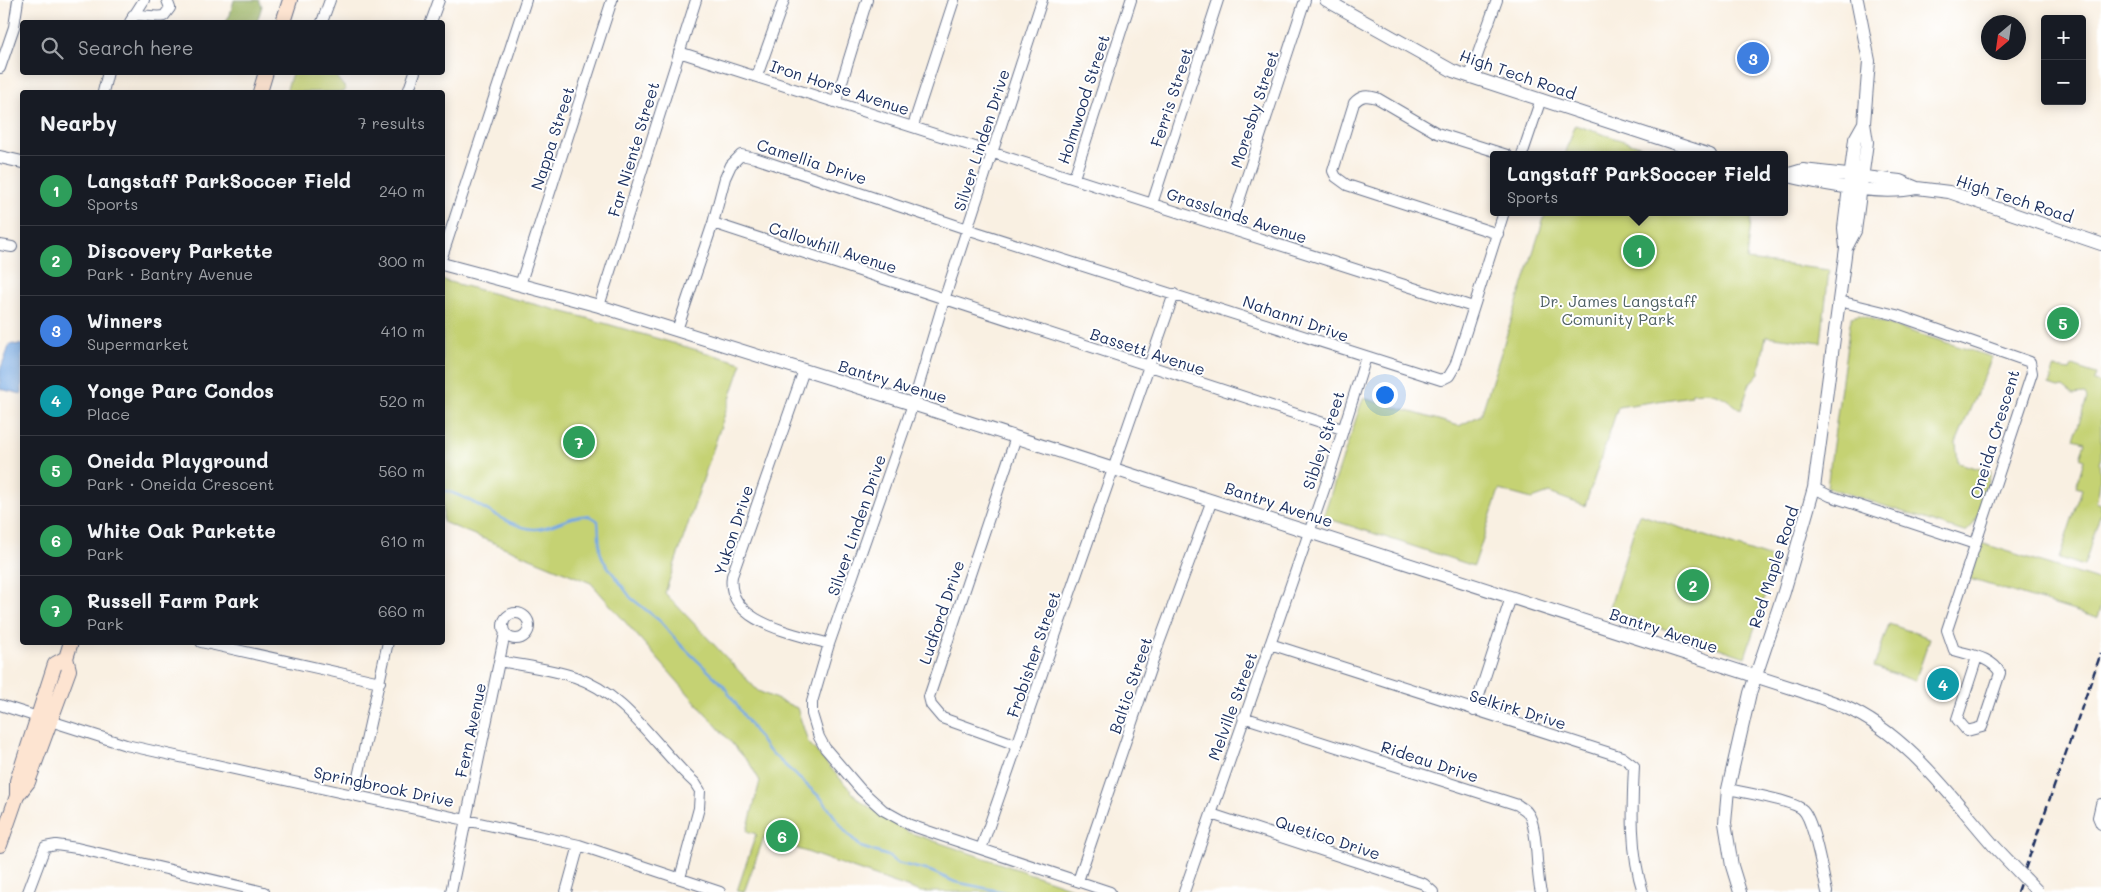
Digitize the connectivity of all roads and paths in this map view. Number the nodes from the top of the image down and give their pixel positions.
1 (18, 0) edge
2 (144, 0) edge
3 (167, 0) edge
4 (290, 0) edge
5 (330, 0) edge
6 (439, 0) edge
7 (526, 0) edge
8 (612, 0) edge
9 (696, 0) edge
10 (784, 0) edge
11 (868, 0) edge
12 (954, 0) edge
13 (1042, 0) edge
14 (1131, 0) edge
15 (1218, 0) edge
16 (1306, 0) edge
17 (1326, 0) edge
18 (1497, 0) edge
19 (1857, 0) edge
20 (131, 19) edge
21 (284, 20) edge
22 (323, 20) edge
23 (432, 20) edge
24 (3, 50) edge
25 (679, 52) junction
26 (0, 68) edge
27 (107, 75) edge
28 (265, 75) edge
29 (414, 75) edge
30 (756, 76) junction
31 (1470, 76) junction
32 (104, 90) edge
33 (261, 90) edge
34 (409, 90) edge
35 (1541, 99) junction
36 (836, 101) junction
37 (913, 126) junction
38 (1494, 151) edge
39 (1523, 151) edge
40 (1698, 151) edge
41 (992, 152) junction
42 (0, 157) edge
43 (20, 162) edge
44 (1788, 176) edge
45 (1074, 178) junction
46 (1856, 181) junction
47 (1152, 204) junction
48 (1503, 216) edge
49 (713, 223) junction
50 (1230, 228) junction
51 (967, 229) junction
52 (1498, 234) junction
53 (2100, 243) edge
54 (0, 244) edge
55 (12, 247) dead end
56 (445, 248) edge
57 (445, 265) edge
58 (520, 285) junction
59 (1174, 294) junction
60 (944, 300) junction
61 (1839, 301) junction
62 (599, 306) junction
63 (1473, 307) junction
64 (677, 330) junction
65 (1366, 357) junction
66 (1148, 366) junction
67 (804, 370) junction
68 (913, 404) junction
69 (1342, 429) junction
70 (1016, 437) junction
71 (1113, 469) junction
72 (1814, 488) junction
73 (1212, 500) junction
74 (1309, 531) junction
75 (1975, 544) junction
76 (1511, 597) junction
77 (505, 633) dead end
78 (829, 644) junction
79 (1270, 644) junction
80 (70, 645) edge
81 (214, 645) edge
82 (387, 645) edge
83 (1977, 657) junction
84 (500, 662) junction
85 (1755, 677) junction
86 (380, 682) junction
87 (0, 705) edge
88 (1474, 711) junction
89 (1243, 717) junction
90 (44, 720) junction
91 (1017, 745) junction
92 (1728, 789) junction
93 (354, 795) junction
94 (2101, 804) edge
95 (1211, 814) junction
96 (467, 820) junction
97 (2101, 824) edge
98 (0, 845) edge
99 (579, 845) junction
100 (981, 849) junction
101 (680, 878) junction
102 (1078, 881) junction
103 (28, 892) edge
104 (264, 892) edge
105 (451, 892) edge
106 (566, 892) edge
107 (720, 892) edge
108 (1110, 892) edge
109 (1184, 892) edge
110 (1433, 892) edge
111 (1541, 892) edge
112 (1643, 892) edge
113 (1740, 892) edge
114 (1827, 892) edge
115 (2038, 892) edge

1 - 24 street
2 - 20 street
3 - 20 street
4 - 21 main road
5 - 22 street
6 - 23 street
7 - 56 street
8 - 58 street, Nappa Street
9 - 25 street, Far Niente Street
10 - 30 street
11 - 36 street
12 - 37 street
13 - 41 street, Silver Linden Drive
14 - 45 street, Holmwood Street
15 - 47 street, Ferris Street
16 - 50 street, Moresby Street
17 - 31 street, High Tech Road
18 - 31 street
19 - 46 street, Red Maple Road
24 - 26 street
25 - 30 street, Iron Horse Avenue
25 - 62 street, Far Niente Street
27 - 32 street
28 - 33 main road
29 - 34 street
30 - 36 street, Iron Horse Avenue
31 - 35 street, High Tech Road
35 - 39 street
35 - 40 street, High Tech Road
36 - 37 street, Iron Horse Avenue
37 - 41 street, Iron Horse Avenue
38 - 52 street
41 - 45 street, Grasslands Avenue
41 - 51 street, Silver Linden Drive
42 - 43 street
44 - 46 street, High Tech Road
45 - 47 street, Grasslands Avenue
46 - 53 street, High Tech Road
46 - 61 street, Red Maple Road
47 - 50 street, Grasslands Avenue
48 - 52 street, Nahanni Drive
49 - 51 street, Camellia Drive
49 - 60 street, Callowhill Avenue
49 - 64 street, Camellia Drive
50 - 63 street, Grasslands Avenue
51 - 59 street, Nahanni Drive
51 - 60 street, Silver Linden Drive
52 - 63 street, Nahanni Drive
54 - 55 street
57 - 58 street, Bantry Avenue
58 - 62 street, Bantry Avenue
59 - 65 street, Nahanni Drive
59 - 66 street, Frobisher Street
60 - 66 street, Bassett Avenue
60 - 68 street, Silver Linden Drive
61 - 72 street, Red Maple Road
61 - 75 street, Oneida Crescent
62 - 64 street, Bantry Avenue
63 - 65 street, Nahanni Drive
64 - 67 street, Bantry Avenue
65 - 69 street, Sibley Street
66 - 69 street, Bassett Avenue
66 - 71 street, Frobisher Street
67 - 68 street, Bantry Avenue
67 - 78 street, Yukon Drive
68 - 70 street, Bantry Avenue
68 - 78 street, Silver Linden Drive
69 - 74 street, Sibley Street
70 - 71 street, Bantry Avenue
70 - 91 street, Ludford Drive
71 - 73 street, Bantry Avenue
71 - 91 street, Frobisher Street
72 - 75 street
72 - 85 street, Red Maple Road
73 - 74 street, Bantry Avenue
73 - 102 street, Baltic Street
74 - 76 street, Bantry Avenue
74 - 79 street, Melville Street
75 - 83 street
76 - 85 street, Bantry Avenue
76 - 88 street
77 - 84 street, Fern Avenue
78 - 100 street, Silver Linden Drive
79 - 88 street, Selkirk Drive
79 - 89 street, Melville Street
80 - 90 main road
81 - 86 street
82 - 86 street
83 - 83 street
84 - 96 street, Fern Avenue
84 - 101 street
85 - 92 street, Red Maple Road
85 - 115 street, Bantry Avenue, bridge
86 - 93 street
87 - 90 street, Springbrook Drive
88 - 112 street, Selkirk Drive
89 - 95 street, Melville Street
89 - 111 street, Rideau Drive
90 - 93 street, Springbrook Drive
90 - 98 main road
91 - 100 street, Frobisher Street
92 - 113 street, Red Maple Road
92 - 114 street
93 - 96 street, Springbrook Drive
94 - 97 street
95 - 109 street, Melville Street
95 - 110 street, Quetico Drive
96 - 99 street, Springbrook Drive
96 - 105 street, Fern Avenue
99 - 101 street, Springbrook Drive
99 - 106 street
100 - 102 street, Silver Linden Drive
101 - 107 street, Springbrook Drive
102 - 108 street, Silver Linden Drive
103 - 104 street

